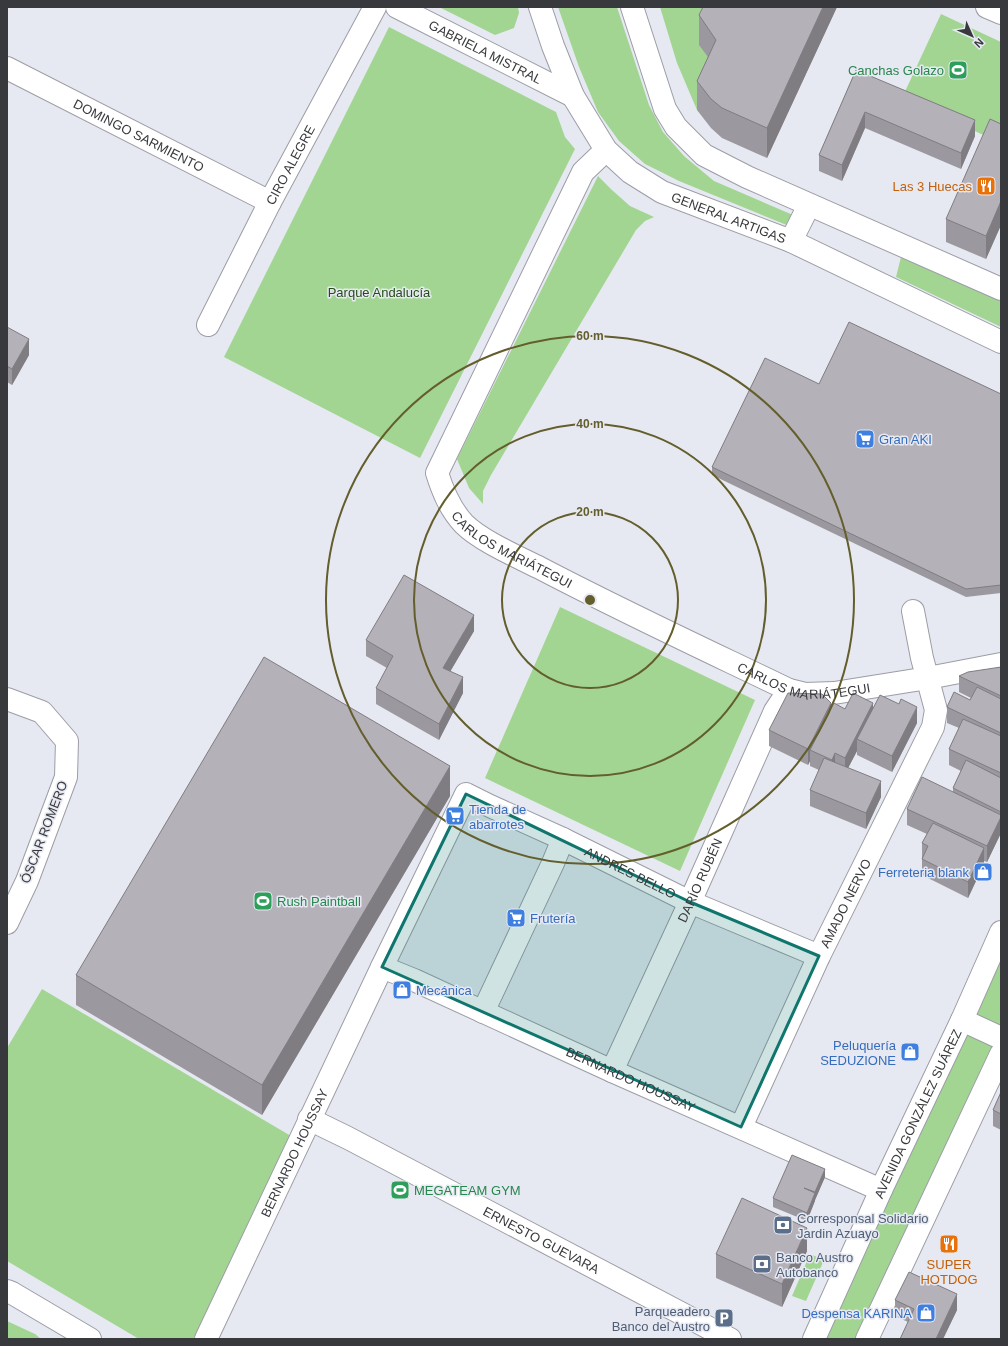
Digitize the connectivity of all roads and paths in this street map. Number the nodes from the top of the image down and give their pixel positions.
1 (375, 7) edge
2 (397, 7) edge
3 (540, 7) edge
4 (632, 7) edge
5 (987, 7) edge
6 (1001, 13) edge
7 (7, 68) edge
8 (573, 96) junction
9 (606, 150) junction
10 (270, 202) junction
11 (809, 204) junction
12 (792, 241) junction
13 (1001, 289) edge
14 (208, 325) dead end
15 (1001, 342) edge
16 (913, 611) dead end
17 (1001, 664) edge
18 (928, 678) junction
19 (788, 690) junction
20 (7, 699) edge
21 (466, 794) joint
22 (563, 839) junction
23 (690, 902) junction
24 (7, 923) edge
25 (1001, 932) edge
26 (819, 956) junction
27 (382, 967) junction
28 (483, 1012) junction
29 (962, 1020) junction
30 (1001, 1038) edge
31 (1001, 1054) edge
32 (612, 1072) junction
33 (309, 1119) junction
34 (741, 1127) junction
35 (881, 1190) junction
36 (7, 1291) edge
37 (90, 1339) edge
38 (206, 1339) edge
39 (730, 1339) edge
40 (814, 1339) edge
41 (867, 1339) edge

1 - 10 street, CIRO ALEGRE
2 - 8 street, GABRIELA MISTRAL
3 - 8 street, GENERAL ARTIGAS
4 - 11 street
5 - 6 street
7 - 10 street, DOMINGO SARMIENTO
8 - 9 street, GENERAL ARTIGAS
9 - 12 street, GENERAL ARTIGAS
9 - 19 street, CARLOS MARIÁTEGUI
10 - 14 street, CIRO ALEGRE
11 - 12 street
11 - 13 street
12 - 15 street, GENERAL ARTIGAS
16 - 18 street, AMADO NERVO
17 - 18 street, CARLOS MARIÁTEGUI
18 - 19 street, CARLOS MARIÁTEGUI
18 - 26 street, AMADO NERVO
19 - 23 street, DARÍO RUBÉN
20 - 24 street, ÓSCAR ROMERO
21 - 22 street, ANDRES BELLO
21 - 27 street, BERNARDO HOUSSAY
22 - 23 street, ANDRES BELLO
22 - 28 street
23 - 26 street, ANDRES BELLO
23 - 32 street, DARÍO RUBÉN
25 - 29 street, AVENIDA GONZÁLEZ SUÁREZ
26 - 34 street, AMADO NERVO
27 - 28 street, BERNARDO HOUSSAY
27 - 33 street, BERNARDO HOUSSAY
28 - 32 street, BERNARDO HOUSSAY
29 - 30 street
29 - 35 street, AVENIDA GONZÁLEZ SUÁREZ
31 - 41 street
32 - 34 street, BERNARDO HOUSSAY
33 - 38 street, BERNARDO HOUSSAY
33 - 39 street, ERNESTO GUEVARA
34 - 35 street, BERNARDO HOUSSAY
35 - 40 street, AVENIDA GONZÁLEZ SUÁREZ
36 - 37 street

